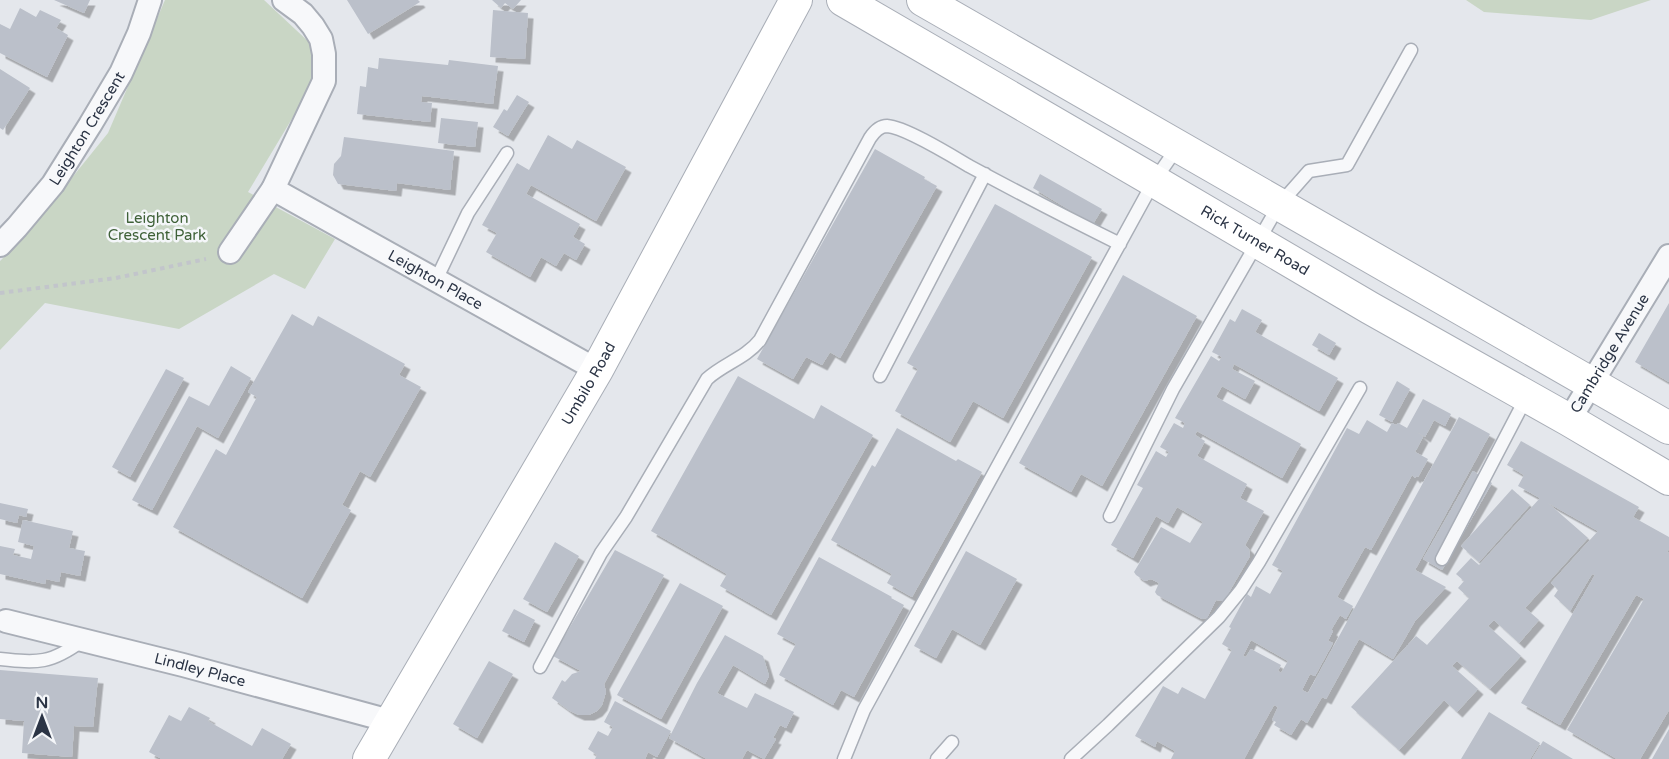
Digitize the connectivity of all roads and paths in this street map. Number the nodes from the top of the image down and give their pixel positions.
1 (150, 0) edge
2 (284, 0) edge
3 (796, 0) edge
4 (843, 0) edge
5 (923, 0) edge
6 (1411, 50) dead end
7 (1178, 147) junction
8 (507, 153) dead end
9 (985, 174) junction
10 (1154, 181) junction
11 (273, 189) junction
12 (1279, 205) junction
13 (1258, 242) junction
14 (1120, 244) junction
15 (0, 245) edge
16 (230, 252) joint
17 (1669, 256) edge
18 (436, 280) junction
19 (0, 293) edge
20 (597, 370) junction
21 (880, 376) dead end
22 (1591, 383) junction
23 (1360, 388) dead end
24 (1527, 396) junction
25 (1569, 420) junction
26 (1669, 428) edge
27 (1669, 479) edge
28 (1110, 516) dead end
29 (1442, 559) dead end
30 (6, 621) dead end
31 (83, 640) junction
32 (0, 659) edge
33 (540, 667) dead end
34 (390, 721) junction
35 (952, 742) dead end
36 (369, 759) edge
37 (844, 759) edge
38 (937, 759) edge
39 (1071, 759) edge

1 - 15 street, Leighton Crescent
2 - 11 street
3 - 20 main road, Umbilo Road
4 - 10 main road, Rick Turner Road
5 - 7 main road
6 - 12 lane
7 - 10 lane
7 - 12 main road
8 - 18 lane
9 - 14 lane
9 - 21 lane
9 - 33 lane
10 - 13 main road, Rick Turner Road
10 - 14 lane
11 - 16 street
11 - 18 street, Leighton Place
12 - 13 lane
12 - 22 main road
13 - 24 main road, Rick Turner Road
13 - 28 lane
14 - 37 lane
16 - 19 path
17 - 22 street, Cambridge Avenue
18 - 20 street, Leighton Place
20 - 34 main road, Umbilo Road
22 - 25 street, Cambridge Avenue
22 - 26 main road
23 - 39 lane
24 - 25 main road, Rick Turner Road
24 - 29 lane
25 - 27 main road, Rick Turner Road
30 - 31 street, Lindley Place
31 - 32 lane
31 - 34 street, Lindley Place
34 - 36 main road, Umbilo Road
35 - 38 lane

